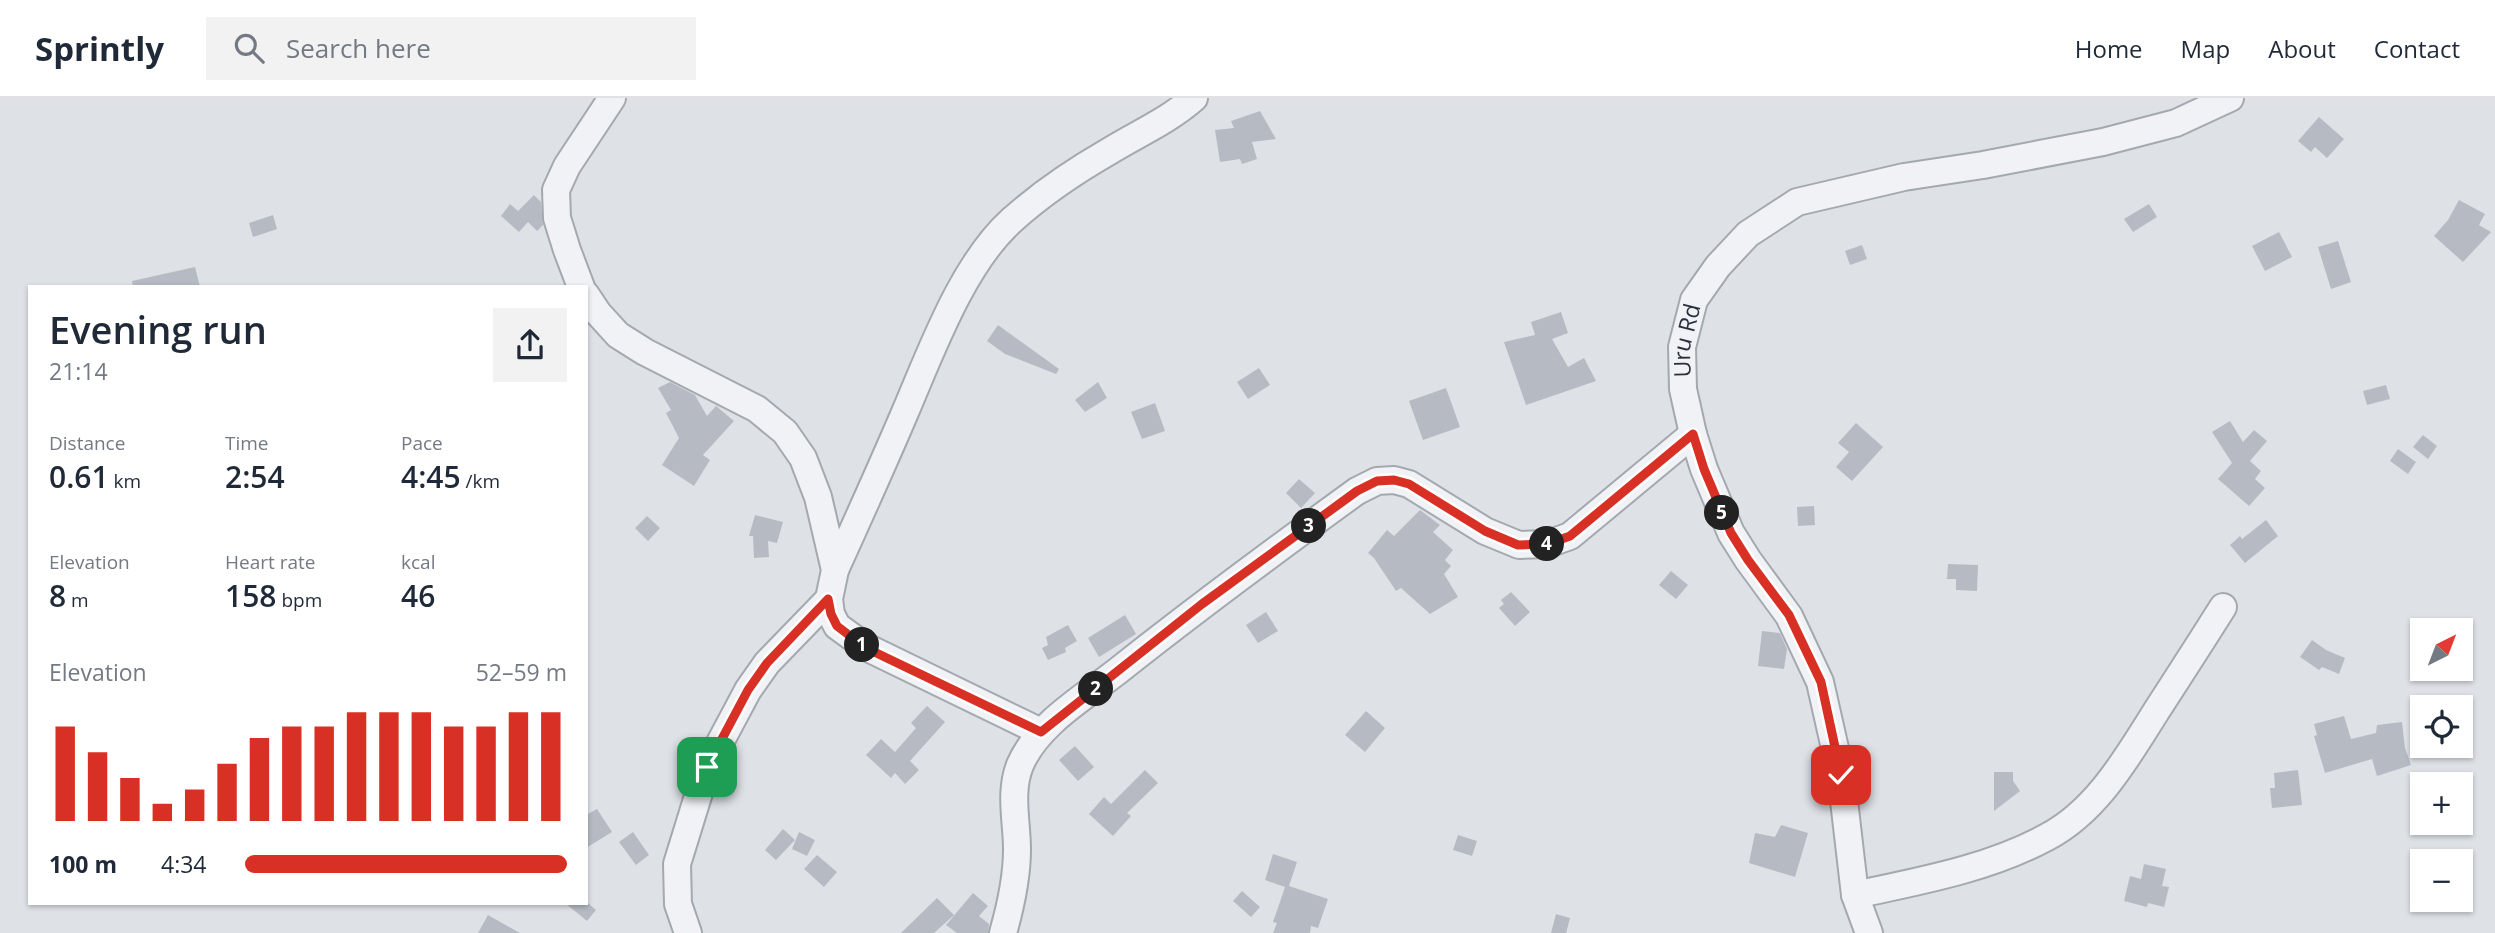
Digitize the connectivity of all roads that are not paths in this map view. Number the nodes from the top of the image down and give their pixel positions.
1 (611, 98) edge
2 (1194, 98) edge
3 (2230, 98) edge
4 (580, 285) edge
5 (588, 298) edge
6 (1693, 434) junction
7 (835, 570) junction
8 (828, 599) junction
9 (2223, 607) dead end
10 (1041, 732) junction
11 (1854, 895) junction
12 (688, 933) edge
13 (1003, 933) edge
14 (1869, 933) edge

1 - 4 street
2 - 7 street
3 - 6 street, Uru Rd
5 - 7 street
6 - 10 street
6 - 11 street, Uru Rd
7 - 8 street
8 - 10 street
8 - 12 street
9 - 11 street
10 - 13 street
11 - 14 street, Uru Rd

